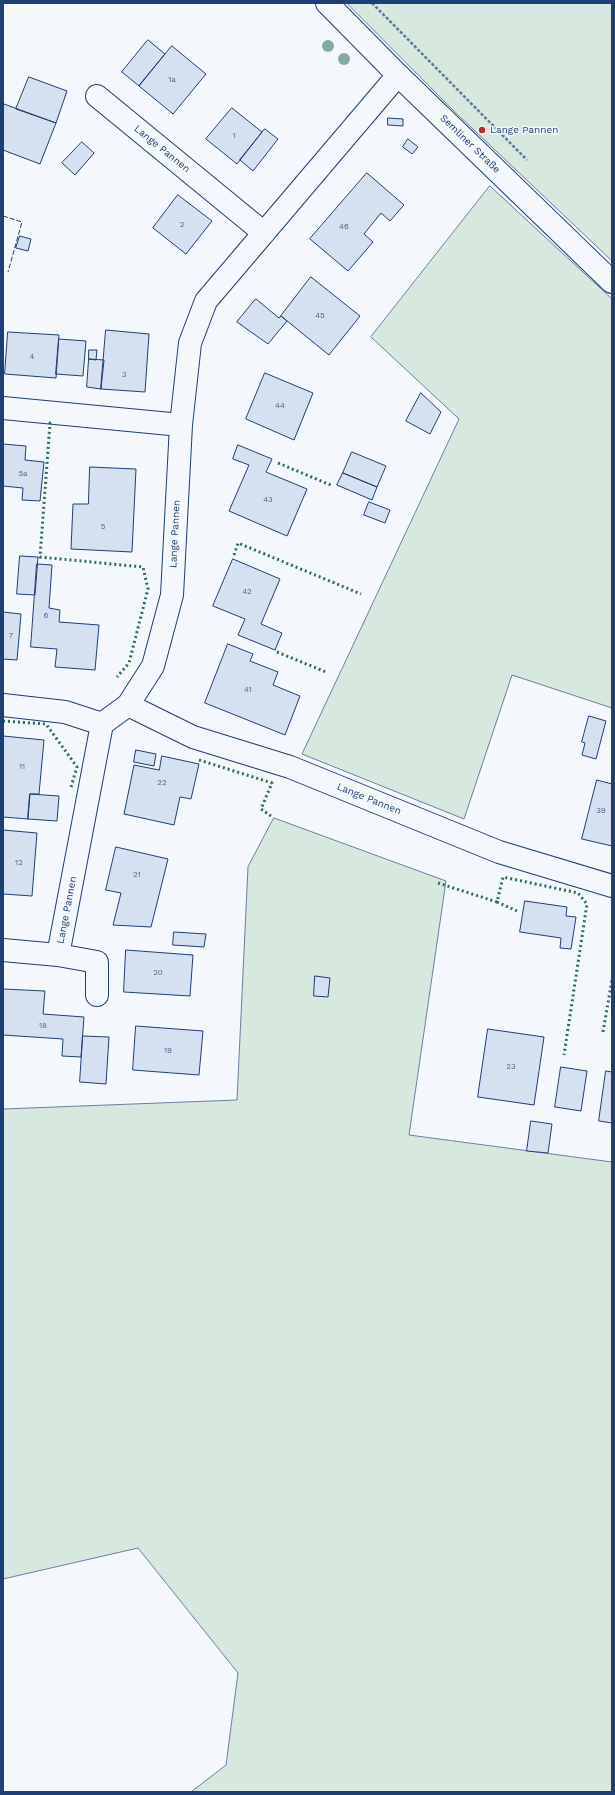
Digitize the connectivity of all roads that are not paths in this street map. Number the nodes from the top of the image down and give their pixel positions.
1 (329, 4) edge
2 (398, 75) junction
3 (97, 96) dead end
4 (264, 233) junction
5 (612, 282) edge
6 (3, 408) edge
7 (181, 425) junction
8 (3, 705) edge
9 (128, 705) junction
10 (102, 724) junction
11 (612, 886) edge
12 (3, 950) edge
13 (58, 955) junction
14 (97, 995) dead end

1 - 2 street, Semliner Straße
2 - 4 street, Lange Pannen
2 - 5 street, Semliner Straße
3 - 4 street, Lange Pannen
4 - 7 street, Lange Pannen
6 - 7 street
7 - 9 street, Lange Pannen
8 - 10 street
9 - 10 street, Lange Pannen
9 - 11 street, Lange Pannen
10 - 13 street, Lange Pannen
12 - 13 street, Lange Pannen
13 - 14 street, Lange Pannen

